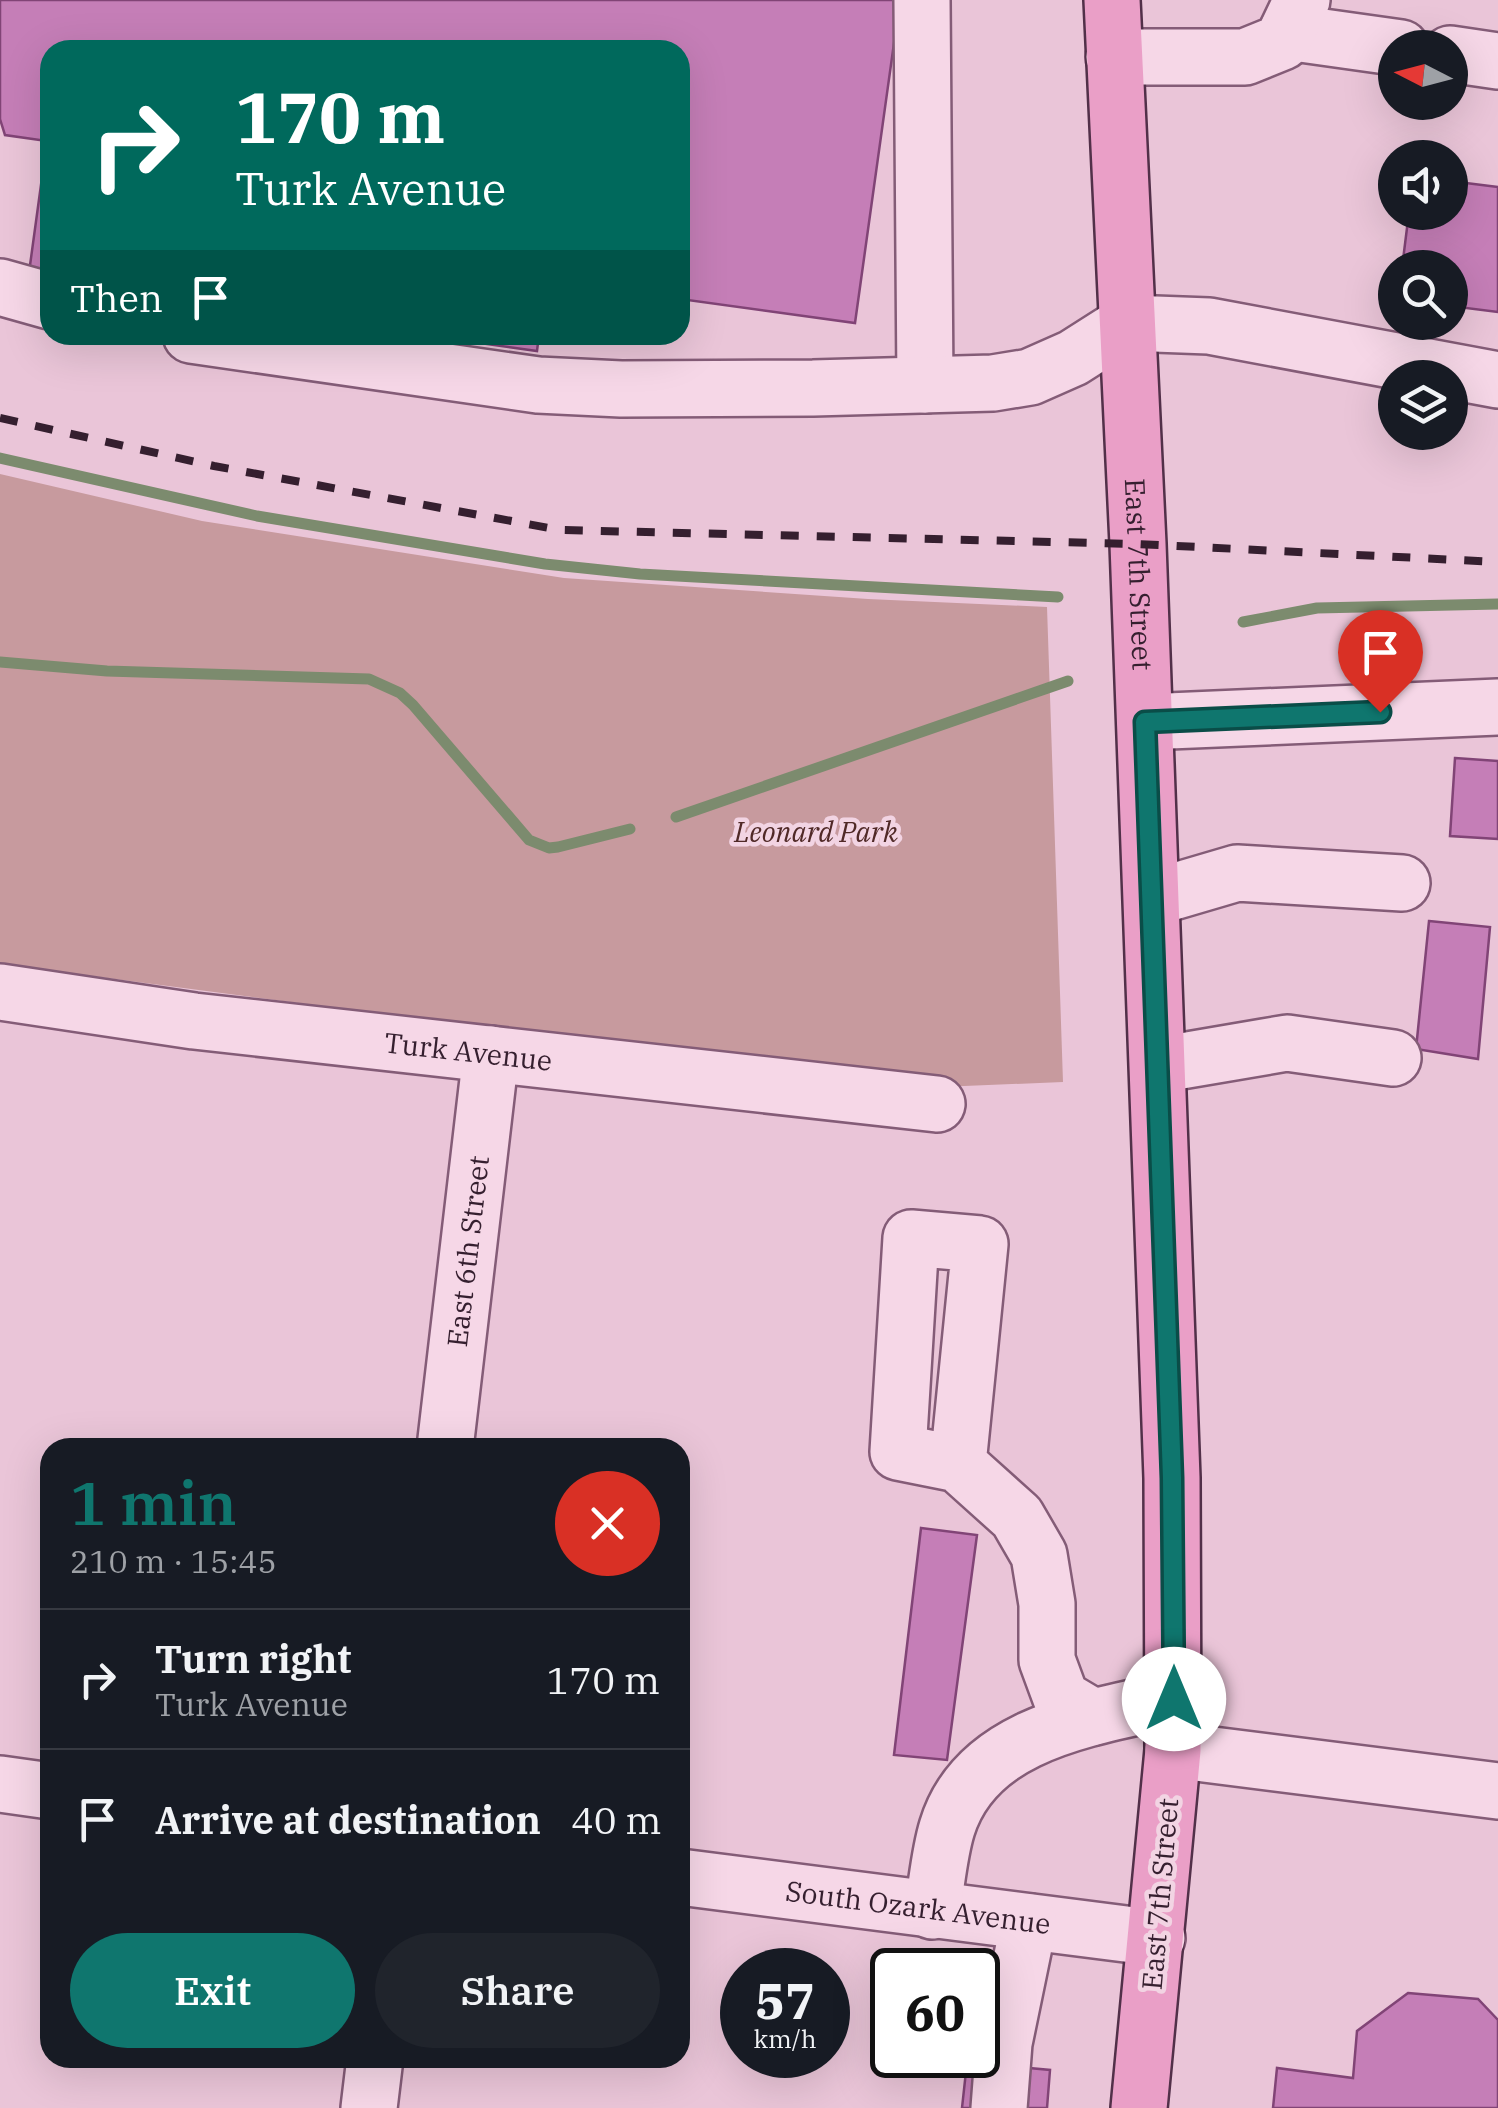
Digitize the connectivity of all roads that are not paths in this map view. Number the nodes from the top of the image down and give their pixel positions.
1 (922, 0) edge
2 (1112, 0) edge
3 (1295, 16) edge
4 (1378, 41) edge
5 (1114, 56) junction
6 (1468, 57) edge
7 (1498, 61) edge
8 (0, 287) edge
9 (40, 299) edge
10 (1128, 324) junction
11 (260, 345) edge
12 (1498, 380) edge
13 (926, 385) junction
14 (1498, 707) edge
15 (1145, 722) junction
16 (1402, 884) dead end
17 (1152, 898) junction
18 (0, 992) edge
19 (491, 1054) junction
20 (1393, 1058) dead end
21 (1158, 1065) junction
22 (937, 1104) dead end
23 (446, 1438) edge
24 (958, 1464) dead end
25 (1093, 1717) junction
26 (1173, 1724) junction
27 (0, 1784) edge
28 (40, 1790) edge
29 (1498, 1791) edge
30 (690, 1878) edge
31 (932, 1911) junction
32 (1029, 1922) junction
33 (1156, 1938) junction
34 (374, 2068) edge
35 (369, 2108) edge
36 (999, 2108) edge
37 (1139, 2108) edge

1 - 13 street
2 - 5 main road, East 7th Street
3 - 4 street
3 - 5 street
5 - 10 main road, East 7th Street
6 - 7 street
8 - 9 street
10 - 12 street
10 - 13 street
10 - 15 main road, East 7th Street
11 - 13 street
14 - 15 street
15 - 17 main road, East 7th Street
16 - 17 street
17 - 21 main road, East 7th Street
18 - 19 street, Turk Avenue
19 - 22 street, Turk Avenue
19 - 23 street, East 6th Street
20 - 21 street
21 - 26 main road, East 7th Street
24 - 25 street
25 - 26 street
25 - 31 street
26 - 29 street
26 - 33 main road, East 7th Street
27 - 28 street
30 - 31 street, South Ozark Avenue
31 - 32 street, South Ozark Avenue
32 - 33 street, South Ozark Avenue
32 - 36 street
33 - 37 main road, East 7th Street
34 - 35 street

